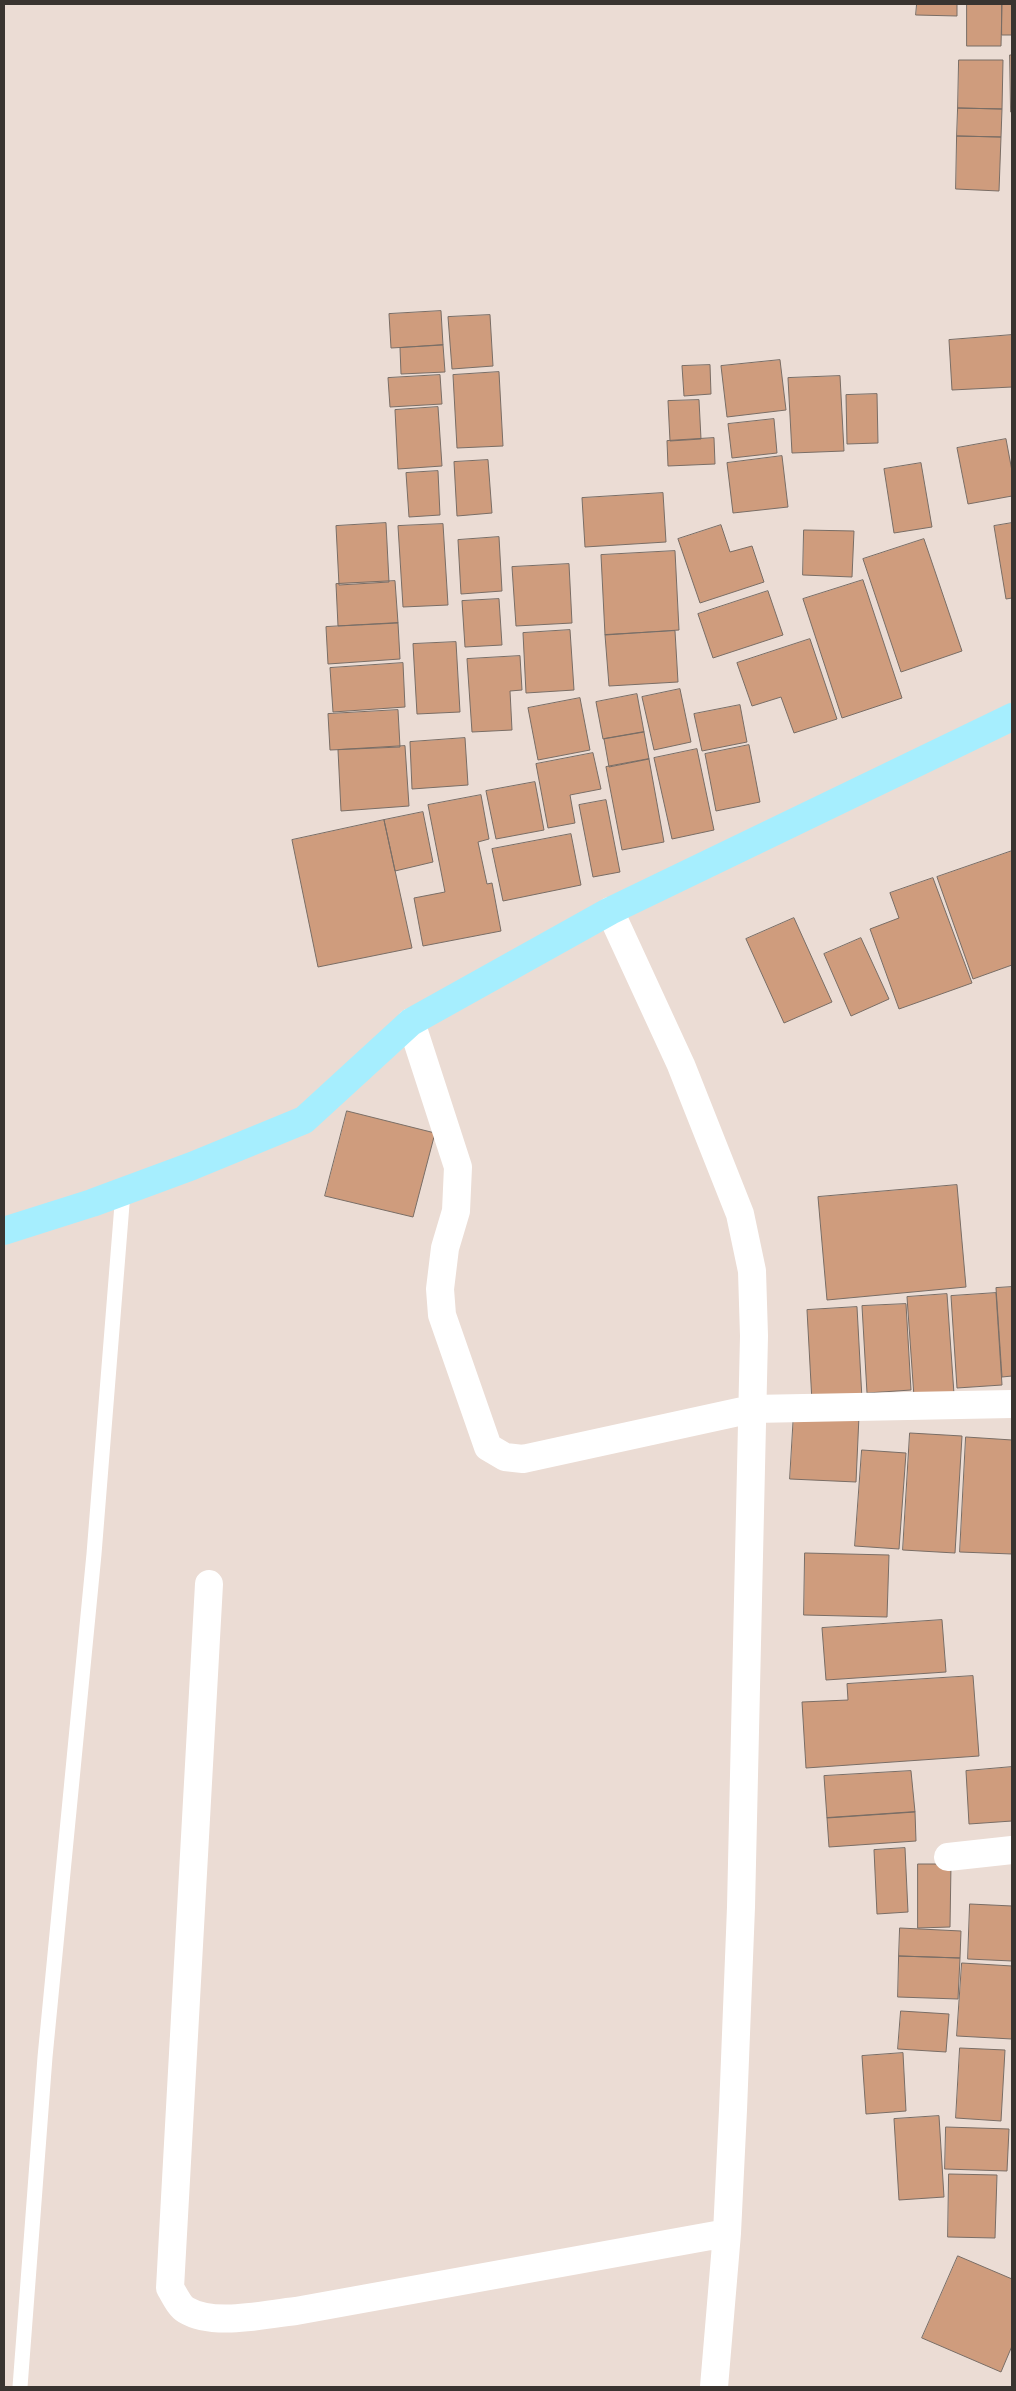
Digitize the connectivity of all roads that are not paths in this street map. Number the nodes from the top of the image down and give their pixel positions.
1 (1012, 717) edge
2 (610, 911) junction
3 (411, 1022) junction
4 (123, 1192) junction
5 (4, 1231) edge
6 (1012, 1404) edge
7 (752, 1409) junction
8 (209, 1584) dead end
9 (1012, 1850) edge
10 (948, 1857) dead end
11 (727, 2233) junction
12 (20, 2387) edge
13 (714, 2387) edge

1 - 2 main road
2 - 3 main road
2 - 7 street
3 - 4 main road
3 - 7 street
4 - 5 main road
4 - 12 lane
6 - 7 street
7 - 11 street
8 - 11 street
9 - 10 street
11 - 13 street

